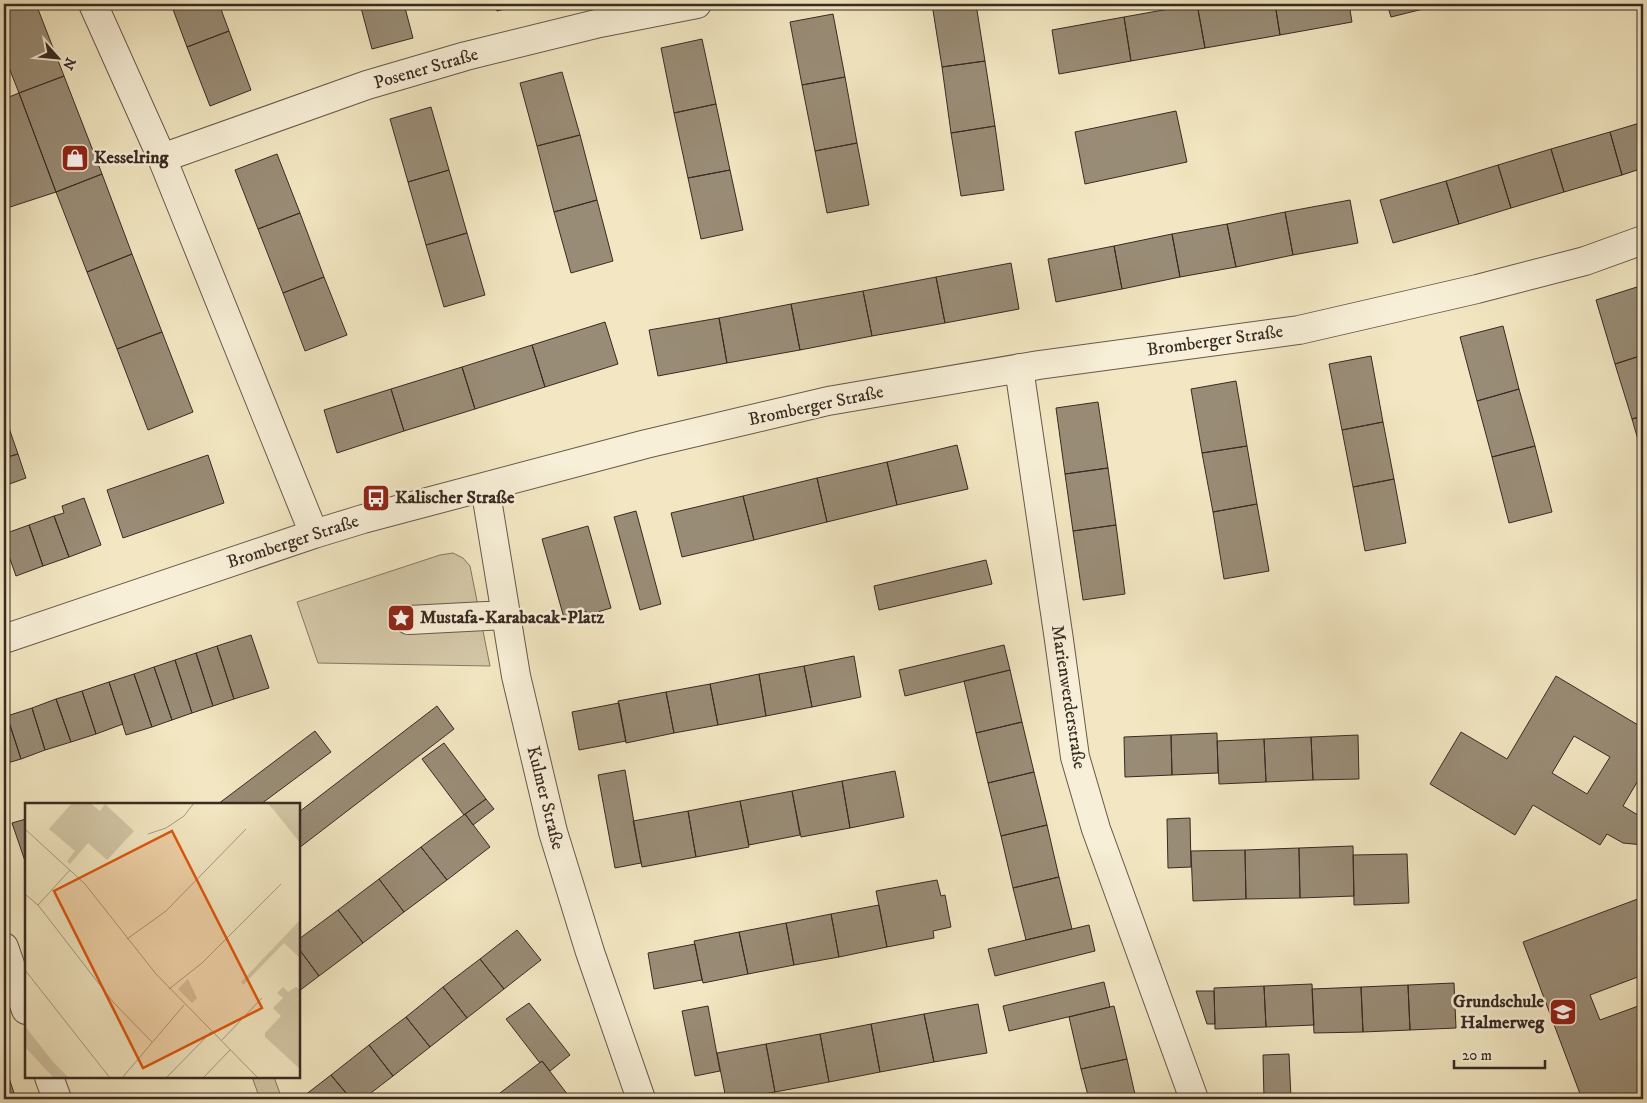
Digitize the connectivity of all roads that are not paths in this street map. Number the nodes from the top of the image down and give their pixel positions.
1 (93, 4) edge
2 (697, 4) edge
3 (162, 158) junction
4 (1643, 240) edge
5 (1019, 368) junction
6 (484, 487) junction
7 (314, 534) junction
8 (505, 615) junction
9 (409, 620) dead end
10 (5, 634) edge
11 (4, 947) edge
12 (25, 1007) edge
13 (49, 1078) edge
14 (57, 1099) edge
15 (641, 1099) edge
16 (1194, 1099) edge

1 - 3 street
2 - 3 street, Posener Straße
3 - 7 street
4 - 5 street, Bromberger Straße
5 - 6 street, Bromberger Straße
5 - 16 street, Marienwerderstraße
6 - 7 street, Bromberger Straße
6 - 8 street, Kulmer Straße
7 - 10 street, Bromberger Straße
8 - 9 street
8 - 15 street, Kulmer Straße
11 - 12 street
13 - 14 street

